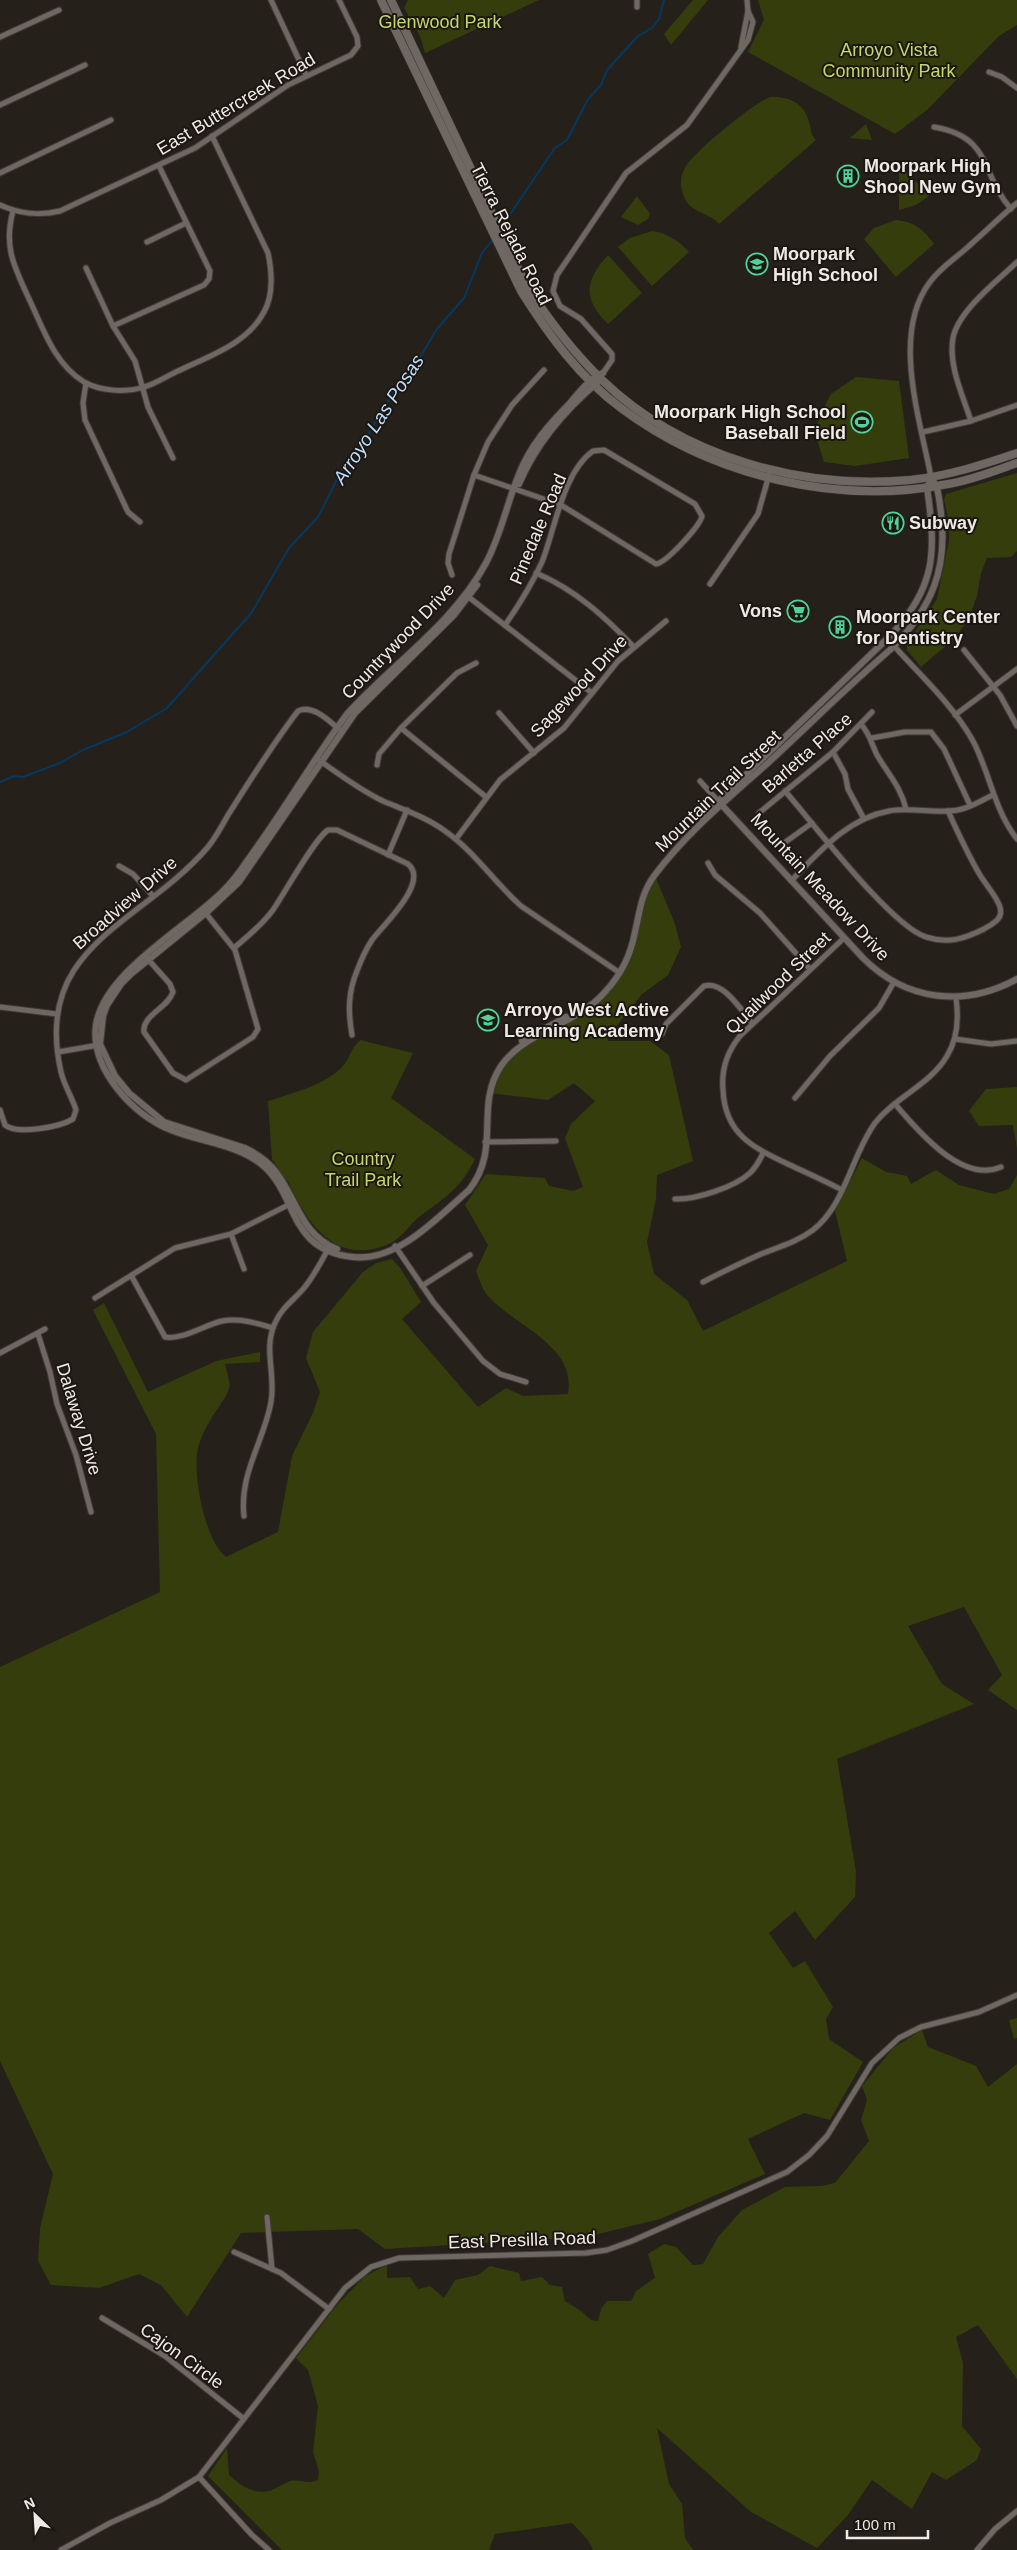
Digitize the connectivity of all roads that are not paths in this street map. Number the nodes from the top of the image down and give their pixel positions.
1 (270, 0) edge
2 (339, 0) edge
3 (391, 0) edge
4 (637, 0) edge
5 (747, 0) edge
6 (382, 2) edge
7 (637, 7) dead end
8 (59, 10) dead end
9 (0, 37) edge
10 (85, 65) dead end
11 (989, 72) dead end
12 (306, 75) junction
13 (1017, 88) edge
14 (0, 105) edge
15 (111, 120) dead end
16 (934, 128) dead end
17 (212, 136) junction
18 (159, 166) junction
19 (0, 173) edge
20 (1017, 203) edge
21 (0, 205) edge
22 (1010, 209) junction
23 (13, 211) junction
24 (186, 222) junction
25 (146, 242) dead end
26 (1017, 262) edge
27 (86, 268) dead end
28 (523, 288) junction
29 (113, 326) junction
30 (544, 370) dead end
31 (601, 376) junction
32 (86, 383) junction
33 (592, 383) junction
34 (144, 387) junction
35 (1017, 405) edge
36 (971, 421) junction
37 (923, 432) junction
38 (1017, 453) edge
39 (173, 458) dead end
40 (1017, 463) edge
41 (770, 474) junction
42 (474, 475) junction
43 (931, 477) junction
44 (937, 486) junction
45 (927, 487) junction
46 (515, 490) junction
47 (561, 505) junction
48 (140, 522) dead end
49 (536, 573) junction
50 (452, 575) dead end
51 (710, 584) dead end
52 (467, 596) junction
53 (666, 621) dead end
54 (505, 625) junction
55 (894, 646) junction
56 (634, 647) junction
57 (964, 650) dead end
58 (476, 663) dead end
59 (1017, 669) edge
60 (993, 686) junction
61 (592, 693) junction
62 (872, 712) dead end
63 (500, 713) dead end
64 (956, 715) junction
65 (861, 724) junction
66 (1017, 726) edge
67 (401, 728) junction
68 (339, 730) junction
69 (872, 738) junction
70 (833, 752) junction
71 (534, 753) junction
72 (318, 760) junction
73 (377, 765) dead end
74 (700, 781) dead end
75 (785, 791) junction
76 (993, 794) junction
77 (486, 797) junction
78 (720, 803) junction
79 (970, 805) junction
80 (906, 809) junction
81 (407, 810) junction
82 (948, 811) junction
83 (760, 813) dead end
84 (864, 819) junction
85 (812, 823) junction
86 (456, 839) junction
87 (1017, 839) edge
88 (784, 843) dead end
89 (830, 844) junction
90 (388, 855) junction
91 (708, 864) dead end
92 (119, 866) dead end
93 (791, 881) junction
94 (153, 896) junction
95 (205, 911) junction
96 (844, 938) junction
97 (234, 948) junction
98 (147, 958) junction
99 (810, 969) junction
100 (618, 972) junction
101 (1017, 979) edge
102 (894, 982) junction
103 (956, 998) junction
104 (0, 1007) edge
105 (57, 1014) junction
106 (752, 1023) junction
107 (662, 1034) dead end
108 (352, 1035) dead end
109 (955, 1039) junction
110 (1017, 1041) edge
111 (98, 1045) junction
112 (58, 1052) junction
113 (795, 1098) dead end
114 (895, 1104) junction
115 (0, 1110) edge
116 (556, 1141) dead end
117 (486, 1142) junction
118 (764, 1153) junction
119 (1001, 1167) dead end
120 (842, 1190) junction
121 (675, 1199) dead end
122 (290, 1204) junction
123 (230, 1234) junction
124 (328, 1248) junction
125 (396, 1248) junction
126 (470, 1255) dead end
127 (244, 1269) dead end
128 (132, 1277) junction
129 (703, 1282) dead end
130 (422, 1286) junction
131 (95, 1298) dead end
132 (273, 1328) junction
133 (45, 1329) dead end
134 (38, 1334) junction
135 (0, 1353) edge
136 (526, 1382) dead end
137 (91, 1512) dead end
138 (244, 1516) dead end
139 (1017, 1995) edge
140 (267, 2217) dead end
141 (234, 2252) dead end
142 (272, 2269) junction
143 (329, 2309) junction
144 (102, 2318) dead end
145 (244, 2419) junction
146 (200, 2477) junction
147 (1017, 2511) edge
148 (61, 2550) edge
149 (269, 2550) edge
150 (977, 2550) edge

1 - 12 street
2 - 12 street, East Buttercreek Road
3 - 6 street
3 - 28 main road, Tierra Rejada Road
4 - 7 street
5 - 31 street
6 - 28 main road, Tierra Rejada Road
8 - 9 street
10 - 14 street
11 - 13 street
12 - 17 street, East Buttercreek Road
15 - 19 street
16 - 22 street
17 - 18 street, East Buttercreek Road
17 - 34 street
18 - 23 street, East Buttercreek Road
18 - 24 street
20 - 22 street, Mountain Trail Street
21 - 23 street, East Buttercreek Road
22 - 37 street, Mountain Trail Street
23 - 32 street
24 - 25 street
24 - 29 street
26 - 36 street
27 - 29 street
28 - 31 main road, Tierra Rejada Road
28 - 33 main road, Tierra Rejada Road
29 - 34 street
30 - 42 street
31 - 33 street, Countrywood Drive
31 - 41 main road, Tierra Rejada Road
32 - 34 street
32 - 48 street
33 - 41 main road, Tierra Rejada Road
33 - 46 street, Countrywood Drive
34 - 39 street
35 - 36 street
36 - 37 street
37 - 43 street, Mountain Trail Street
38 - 43 main road, Tierra Rejada Road
40 - 44 main road, Tierra Rejada Road
41 - 43 main road, Tierra Rejada Road
41 - 45 main road, Tierra Rejada Road
41 - 51 street
42 - 46 street
42 - 50 street
43 - 44 street, Mountain Trail Street
43 - 45 street, Mountain Trail Street
44 - 45 main road, Tierra Rejada Road
44 - 55 street, Mountain Trail Street
45 - 78 street, Mountain Trail Street
46 - 47 street
46 - 52 street, Countrywood Drive
47 - 47 street, Pinedale Road
47 - 49 street, Pinedale Road
49 - 54 street, Pinedale Road
49 - 56 street
52 - 54 street
52 - 68 street, Countrywood Drive
53 - 56 street, Sagewood Drive
54 - 61 street
55 - 64 street
55 - 78 street, Mountain Trail Street
56 - 61 street, Sagewood Drive
57 - 60 street
58 - 67 street
59 - 60 street
60 - 64 street
60 - 66 street
61 - 71 street, Sagewood Drive
62 - 65 street, Barletta Place
63 - 71 street
64 - 76 street
65 - 69 street
65 - 70 street, Barletta Place
67 - 73 street
67 - 77 street
68 - 72 street, Countrywood Drive
68 - 94 street, Broadview Drive
69 - 79 street
69 - 80 street
70 - 75 street, Barletta Place
70 - 84 street
71 - 77 street, Sagewood Drive
72 - 81 street
72 - 95 street, Countrywood Drive
74 - 78 street, Mountain Meadow Drive
75 - 83 street, Barletta Place
75 - 85 street
76 - 79 street
76 - 87 street
77 - 86 street, Sagewood Drive
78 - 93 street, Mountain Meadow Drive
78 - 100 street, Mountain Trail Street
79 - 82 street
80 - 82 street
80 - 84 street
81 - 86 street
81 - 90 street
82 - 89 street
84 - 89 street
85 - 88 street
85 - 89 street
86 - 100 street
89 - 93 street
90 - 97 street
90 - 108 street
91 - 99 street
92 - 94 street
93 - 96 street, Mountain Meadow Drive
94 - 105 street, Broadview Drive
95 - 97 street
95 - 98 street, Countrywood Drive
96 - 99 street, Quailwood Street
96 - 102 street, Mountain Meadow Drive
97 - 98 street
98 - 111 street, Countrywood Drive
99 - 106 street, Quailwood Street
100 - 117 street, Mountain Trail Street
101 - 103 street, Mountain Meadow Drive
102 - 103 street, Mountain Meadow Drive
102 - 113 street
103 - 109 street
104 - 105 street
105 - 112 street, Broadview Drive
106 - 107 street
106 - 118 street, Quailwood Street
109 - 110 street
109 - 114 street
111 - 112 street
111 - 122 street, Mountain Trail Street
112 - 115 street, Broadview Drive
114 - 119 street
114 - 120 street
116 - 117 street
117 - 125 street, Mountain Trail Street
118 - 120 street, Quailwood Street
118 - 121 street
120 - 129 street
122 - 123 street
122 - 124 street, Mountain Trail Street
123 - 127 street
123 - 128 street
124 - 125 street, Mountain Trail Street
124 - 132 street
125 - 130 street
126 - 130 street
128 - 131 street
128 - 132 street
130 - 136 street
132 - 138 street
133 - 134 street
134 - 135 street
134 - 137 street, Dalaway Drive
139 - 143 street, East Presilla Road
140 - 142 street
141 - 142 street
142 - 143 street
143 - 145 street, East Presilla Road
144 - 145 street, Cajon Circle
145 - 146 street, East Presilla Road
146 - 148 street, East Presilla Road
146 - 149 street
147 - 150 street

